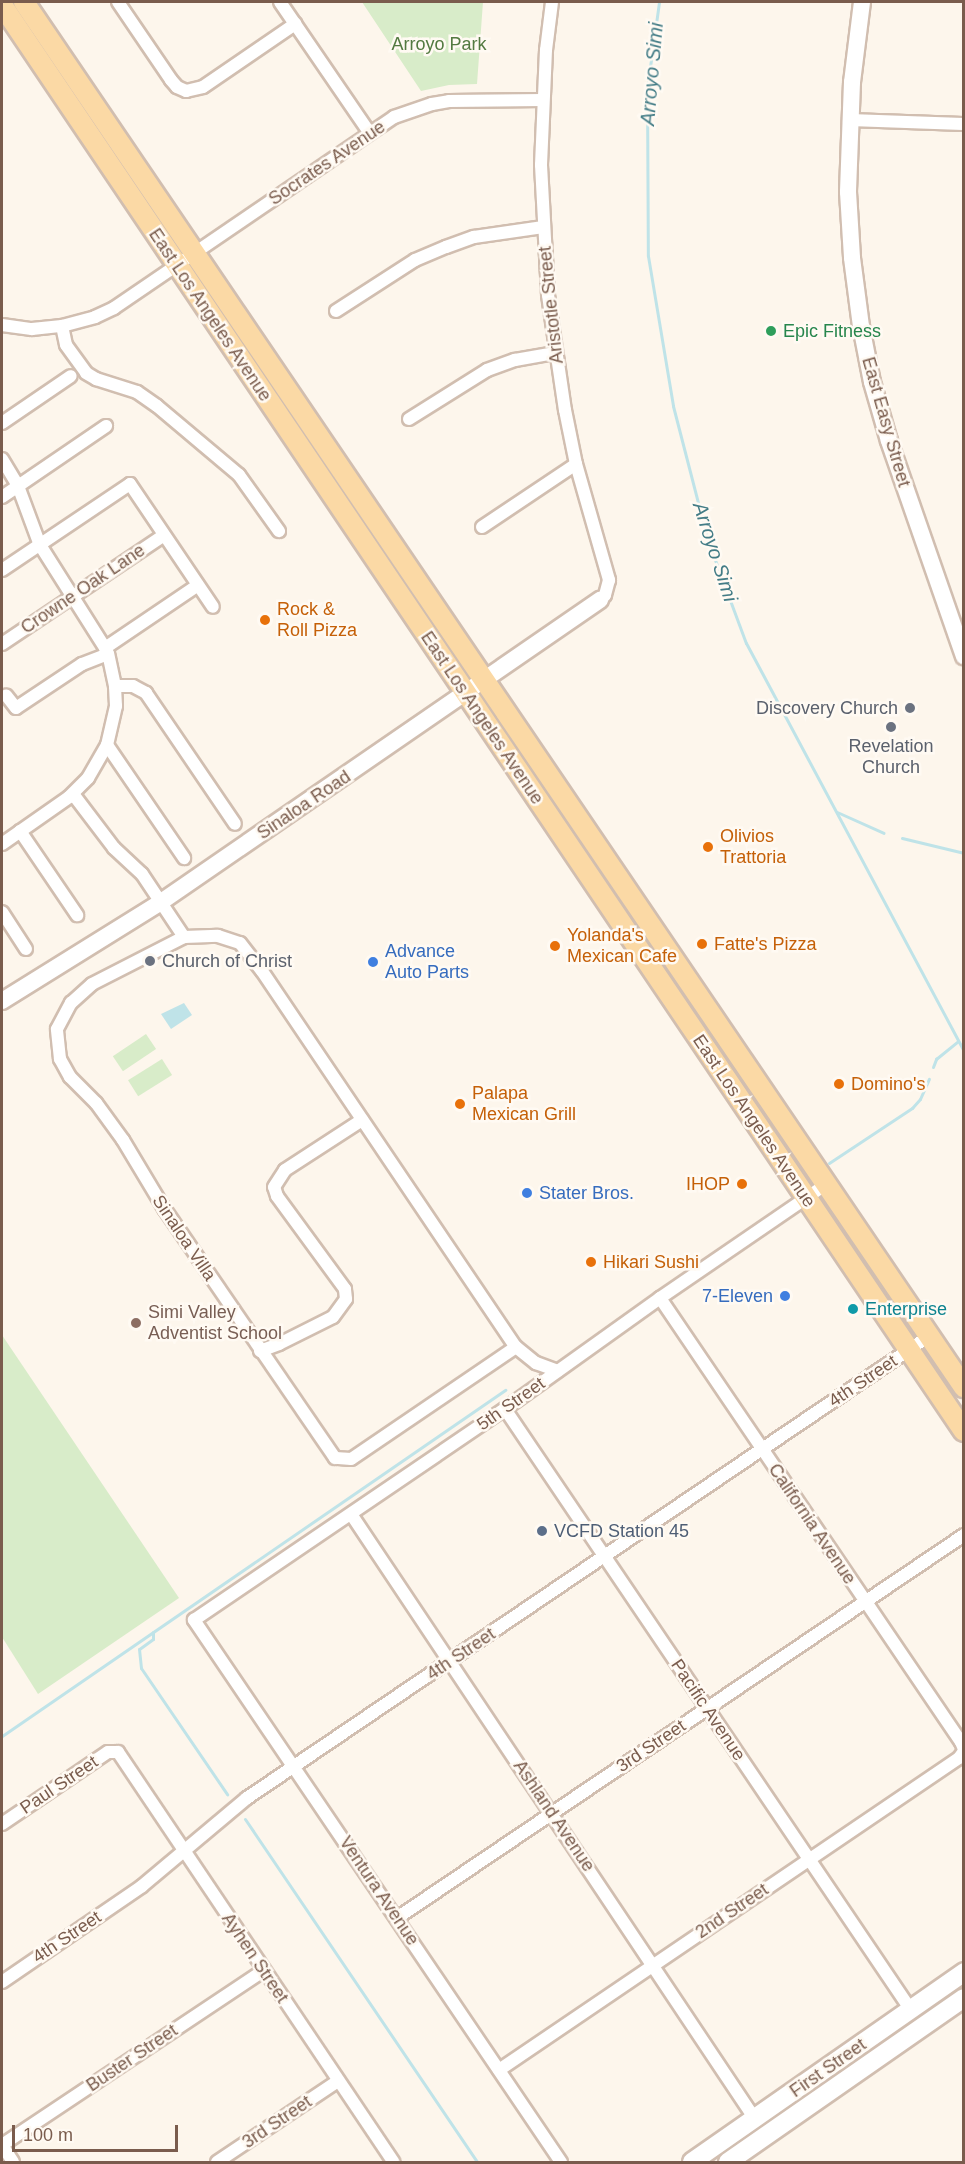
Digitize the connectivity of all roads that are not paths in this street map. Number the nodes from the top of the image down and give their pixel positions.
1 (24, 2) edge
2 (118, 2) edge
3 (280, 2) edge
4 (552, 2) edge
5 (862, 2) edge
6 (2, 5) edge
7 (295, 24) junction
8 (543, 100) junction
9 (849, 120) junction
10 (963, 124) edge
11 (369, 132) junction
12 (543, 227) junction
13 (195, 254) junction
14 (177, 266) junction
15 (336, 311) dead end
16 (2, 325) edge
17 (63, 326) junction
18 (555, 353) junction
19 (71, 376) dead end
20 (409, 420) dead end
21 (2, 423) edge
22 (106, 426) dead end
23 (2, 459) edge
24 (576, 464) junction
25 (18, 486) junction
26 (2, 497) edge
27 (482, 527) dead end
28 (279, 531) dead end
29 (164, 535) junction
30 (40, 545) junction
31 (2, 570) edge
32 (198, 585) junction
33 (73, 596) junction
34 (600, 600) joint
35 (213, 608) dead end
36 (2, 644) edge
37 (107, 651) junction
38 (963, 656) edge
39 (484, 679) junction
40 (115, 686) junction
41 (466, 692) junction
42 (6, 695) dead end
43 (107, 745) junction
44 (73, 794) junction
45 (235, 824) dead end
46 (20, 831) junction
47 (2, 844) edge
48 (184, 858) dead end
49 (163, 904) junction
50 (2, 912) edge
51 (77, 915) dead end
52 (184, 937) junction
53 (26, 949) dead end
54 (2, 1001) edge
55 (362, 1120) junction
56 (825, 1185) junction
57 (806, 1198) junction
58 (660, 1298) junction
59 (929, 1336) junction
60 (516, 1347) junction
61 (909, 1350) junction
62 (260, 1351) junction
63 (558, 1371) junction
64 (963, 1388) edge
65 (506, 1409) junction
66 (963, 1431) edge
67 (762, 1450) junction
68 (351, 1514) junction
69 (963, 1535) edge
70 (603, 1556) junction
71 (865, 1601) junction
72 (194, 1620) joint
73 (451, 1661) junction
74 (707, 1708) junction
75 (963, 1750) edge
76 (118, 1752) joint
77 (294, 1766) junction
78 (552, 1812) junction
79 (2, 1824) edge
80 (183, 1850) junction
81 (809, 1858) junction
82 (397, 1918) junction
83 (653, 1964) junction
84 (263, 1971) junction
85 (963, 1972) edge
86 (2, 1982) edge
87 (963, 1998) edge
88 (912, 2010) junction
89 (498, 2070) junction
90 (338, 2081) junction
91 (755, 2119) junction
92 (2, 2145) edge
93 (696, 2161) edge
94 (13, 2163) edge
95 (217, 2163) edge
96 (394, 2163) edge
97 (561, 2163) edge
98 (728, 2163) edge

1 - 13 main road, East Los Angeles Avenue
2 - 7 street
3 - 7 street
4 - 8 street, Aristotle Street
5 - 9 street, East Easy Street
6 - 14 main road, East Los Angeles Avenue
7 - 11 street
8 - 11 street, Socrates Avenue
8 - 12 street, Aristotle Street
9 - 10 street
9 - 38 street, East Easy Street
11 - 13 street, Socrates Avenue
12 - 15 street
12 - 18 street, Aristotle Street
13 - 14 street, Socrates Avenue
13 - 39 main road, East Los Angeles Avenue
14 - 17 street, Socrates Avenue
14 - 41 main road, East Los Angeles Avenue
16 - 17 street, Socrates Avenue
17 - 28 street
18 - 20 street
18 - 24 street, Aristotle Street
19 - 21 street
22 - 25 street
23 - 25 street
24 - 27 street
24 - 34 street, Aristotle Street
25 - 26 street
25 - 30 street
29 - 30 street
29 - 32 street
29 - 33 street, Crowne Oak Lane
30 - 31 street
30 - 33 street
32 - 35 street
32 - 37 street
33 - 36 street, Crowne Oak Lane
33 - 37 street
34 - 39 street, Sinaloa Road
37 - 40 street
37 - 42 street
39 - 41 street, Sinaloa Road
39 - 56 main road, East Los Angeles Avenue
40 - 43 street
40 - 45 street
41 - 49 street, Sinaloa Road
41 - 57 main road, East Los Angeles Avenue
43 - 44 street
43 - 48 street
44 - 46 street
44 - 49 street
46 - 47 street
46 - 51 street
49 - 52 street
49 - 54 street, Sinaloa Road
50 - 53 street
52 - 55 street, Sinaloa Villa
52 - 62 street, Sinaloa Villa
55 - 60 street, Sinaloa Villa
55 - 62 street
56 - 57 street, 5th Street
56 - 59 main road, East Los Angeles Avenue
57 - 58 street, 5th Street
57 - 61 main road, East Los Angeles Avenue
58 - 63 street, 5th Street
58 - 67 street, California Avenue
59 - 61 street, 4th Street
59 - 64 main road, East Los Angeles Avenue
60 - 62 street, Sinaloa Villa
60 - 63 street, Sinaloa Villa
61 - 66 main road, East Los Angeles Avenue
61 - 67 street, 4th Street
63 - 65 street, 5th Street
65 - 68 street, 5th Street
65 - 70 street, Pacific Avenue
67 - 70 street, 4th Street
67 - 71 street, California Avenue
68 - 72 street, 5th Street
68 - 73 street, Ashland Avenue
69 - 71 street, 3rd Street
70 - 73 street, 4th Street
70 - 74 street, Pacific Avenue
71 - 74 street, 3rd Street
71 - 75 street, California Avenue
72 - 77 street, Ventura Avenue
73 - 77 street, 4th Street
73 - 78 street, Ashland Avenue
74 - 78 street, 3rd Street
74 - 81 street, Pacific Avenue
75 - 81 street, 2nd Street
76 - 79 street, Paul Street
76 - 80 street, Ayhen Street
77 - 80 street, 4th Street
77 - 82 street, Ventura Avenue
78 - 82 street, 3rd Street
78 - 83 street, Ashland Avenue
80 - 84 street, Ayhen Street
80 - 86 street, 4th Street
81 - 83 street, 2nd Street
81 - 88 street, Pacific Avenue
82 - 89 street, Ventura Avenue
83 - 89 street, 2nd Street
83 - 91 street, Ashland Avenue
84 - 90 street, Ayhen Street
84 - 92 street, Buster Street
85 - 88 main road, First Street
87 - 98 main road, First Street
88 - 91 main road, First Street
89 - 97 street, Ventura Avenue
90 - 95 street, 3rd Street
90 - 96 street, Ayhen Street
91 - 93 main road, First Street
92 - 94 street

